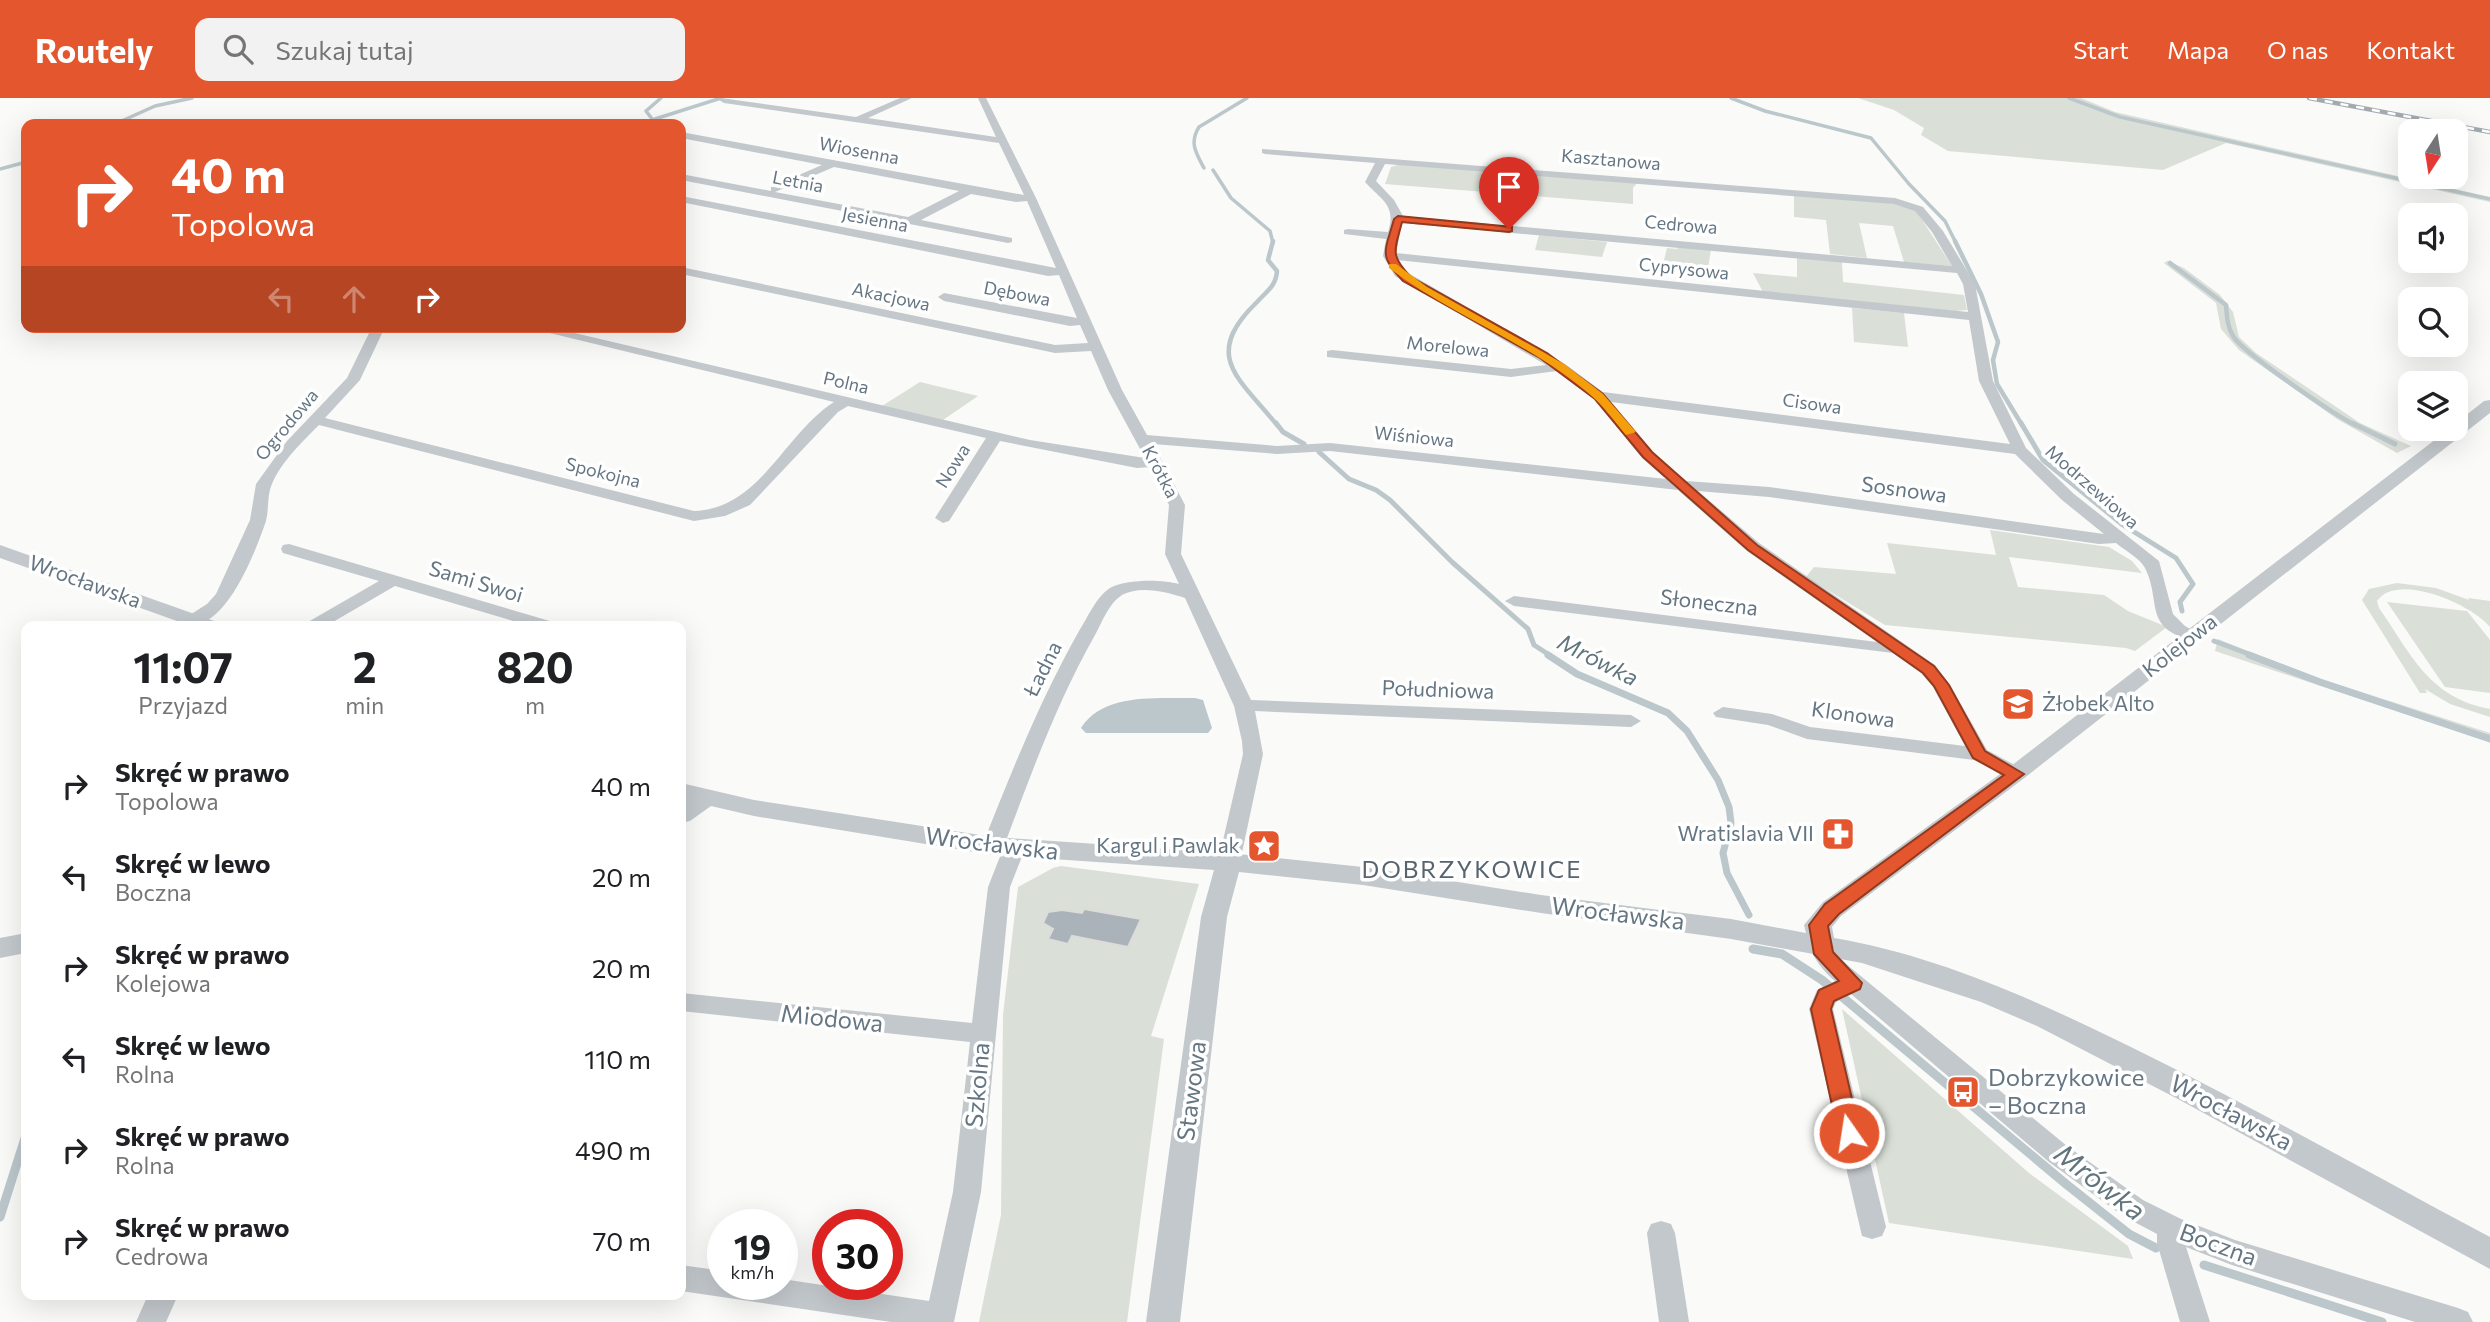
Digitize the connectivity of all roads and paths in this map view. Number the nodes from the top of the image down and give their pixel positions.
1 (908, 98) edge
2 (982, 98) edge
3 (724, 100) edge
4 (857, 120) junction
5 (686, 136) edge
6 (1004, 141) junction
7 (1265, 150) dead end
8 (1382, 160) junction
9 (833, 164) junction
10 (686, 178) edge
11 (775, 189) dead end
12 (970, 190) junction
13 (1031, 198) junction
14 (686, 200) edge
15 (1911, 205) joint
16 (1398, 219) junction
17 (910, 221) junction
18 (1348, 232) dead end
19 (1393, 236) junction
20 (1008, 240) dead end
21 (1389, 256) junction
22 (1960, 270) junction
23 (1062, 271) junction
24 (686, 272) edge
25 (944, 298) dead end
26 (1975, 317) junction
27 (1083, 321) junction
28 (376, 333) edge
29 (556, 333) edge
30 (1096, 347) junction
31 (1332, 354) dead end
32 (1560, 367) junction
33 (1599, 396) junction
34 (844, 402) junction
35 (2490, 405) edge
36 (314, 419) junction
37 (998, 436) junction
38 (1143, 439) junction
39 (2020, 450) junction
40 (1156, 463) junction
41 (1680, 484) junction
42 (943, 518) dead end
43 (2121, 538) junction
44 (289, 549) dead end
45 (0, 551) edge
46 (1182, 573) junction
47 (393, 580) junction
48 (1153, 585) junction
49 (1193, 595) junction
50 (1514, 601) dead end
51 (194, 621) edge
52 (202, 621) edge
53 (323, 621) edge
54 (530, 621) edge
55 (2194, 636) junction
56 (1899, 647) junction
57 (1244, 706) junction
58 (1723, 713) dead end
59 (1631, 721) dead end
60 (1979, 754) junction
61 (2015, 774) junction
62 (686, 792) edge
63 (707, 797) junction
64 (686, 812) edge
65 (1004, 848) junction
66 (1229, 862) junction
67 (21, 944) edge
68 (1821, 944) junction
69 (0, 948) edge
70 (1840, 989) junction
71 (686, 1003) edge
72 (983, 1032) junction
73 (1872, 1227) dead end
74 (2171, 1228) junction
75 (1661, 1233) dead end
76 (2490, 1254) edge
77 (686, 1279) edge
78 (707, 1282) edge
79 (798, 1296) edge
80 (161, 1300) edge
81 (939, 1319) edge
82 (151, 1322) edge
83 (1163, 1322) edge
84 (1674, 1322) edge
85 (2196, 1322) edge
86 (2458, 1322) edge

1 - 4 street
2 - 6 street, Krótka
3 - 4 street
4 - 6 street
5 - 9 street, Wiosenna
6 - 13 street, Krótka
7 - 8 street, Kasztanowa
8 - 15 street, Kasztanowa
8 - 16 street
9 - 11 street
9 - 12 street, Wiosenna
10 - 17 street, Letnia
12 - 13 street, Wiosenna
12 - 17 street
13 - 23 street, Krótka
14 - 23 street, Jesienna
15 - 22 street, Modrzewiowa
16 - 19 street
16 - 22 street, Cedrowa
17 - 20 street, Letnia
18 - 19 street
19 - 21 street
21 - 26 street, Cyprysowa
21 - 32 street
22 - 26 street, Modrzewiowa
23 - 27 street, Krótka
24 - 30 street, Akacjowa
25 - 27 street, Dębowa
26 - 39 street, Modrzewiowa
27 - 30 street, Krótka
28 - 36 street, Ogrodowa
29 - 34 street, Polna
30 - 38 street, Krótka
31 - 32 street, Morelowa
32 - 33 street
33 - 39 street, Cisowa
33 - 41 street
34 - 36 street, Spokojna
34 - 37 street, Polna
35 - 55 street, Kolejowa
36 - 52 street, Ogrodowa
37 - 40 street, Polna
37 - 42 street, Nowa
38 - 40 street, Krótka
38 - 41 street, Wiśniowa
39 - 43 street, Modrzewiowa
40 - 46 street, Krótka
41 - 43 street, Sosnowa
41 - 56 street
43 - 55 street, Modrzewiowa
44 - 47 street, Sami Swoi
45 - 51 street, Wrocławska
46 - 48 street
46 - 49 street, Krótka
47 - 53 street
47 - 54 street, Sami Swoi
48 - 49 street, Ładna
48 - 65 street, Ładna
49 - 57 street, Krótka
50 - 56 street, Słoneczna
55 - 61 street, Kolejowa
56 - 60 street
57 - 59 street, Południowa
57 - 66 street, Krótka
58 - 60 street, Klonowa
60 - 61 street
61 - 68 street, Kolejowa
62 - 63 street, Wrocławska
63 - 64 street
63 - 65 street, Wrocławska
65 - 66 street, Wrocławska
65 - 72 street, Szkolna
66 - 68 street, Wrocławska
66 - 83 street, Stawowa
67 - 69 street
68 - 70 street, Boczna
68 - 76 street, Wrocławska
70 - 73 street
70 - 74 street, Boczna
71 - 72 street, Miodowa
72 - 81 street, Szkolna
74 - 85 street
74 - 86 street, Boczna
75 - 84 street
77 - 78 street
79 - 81 street
80 - 82 street

